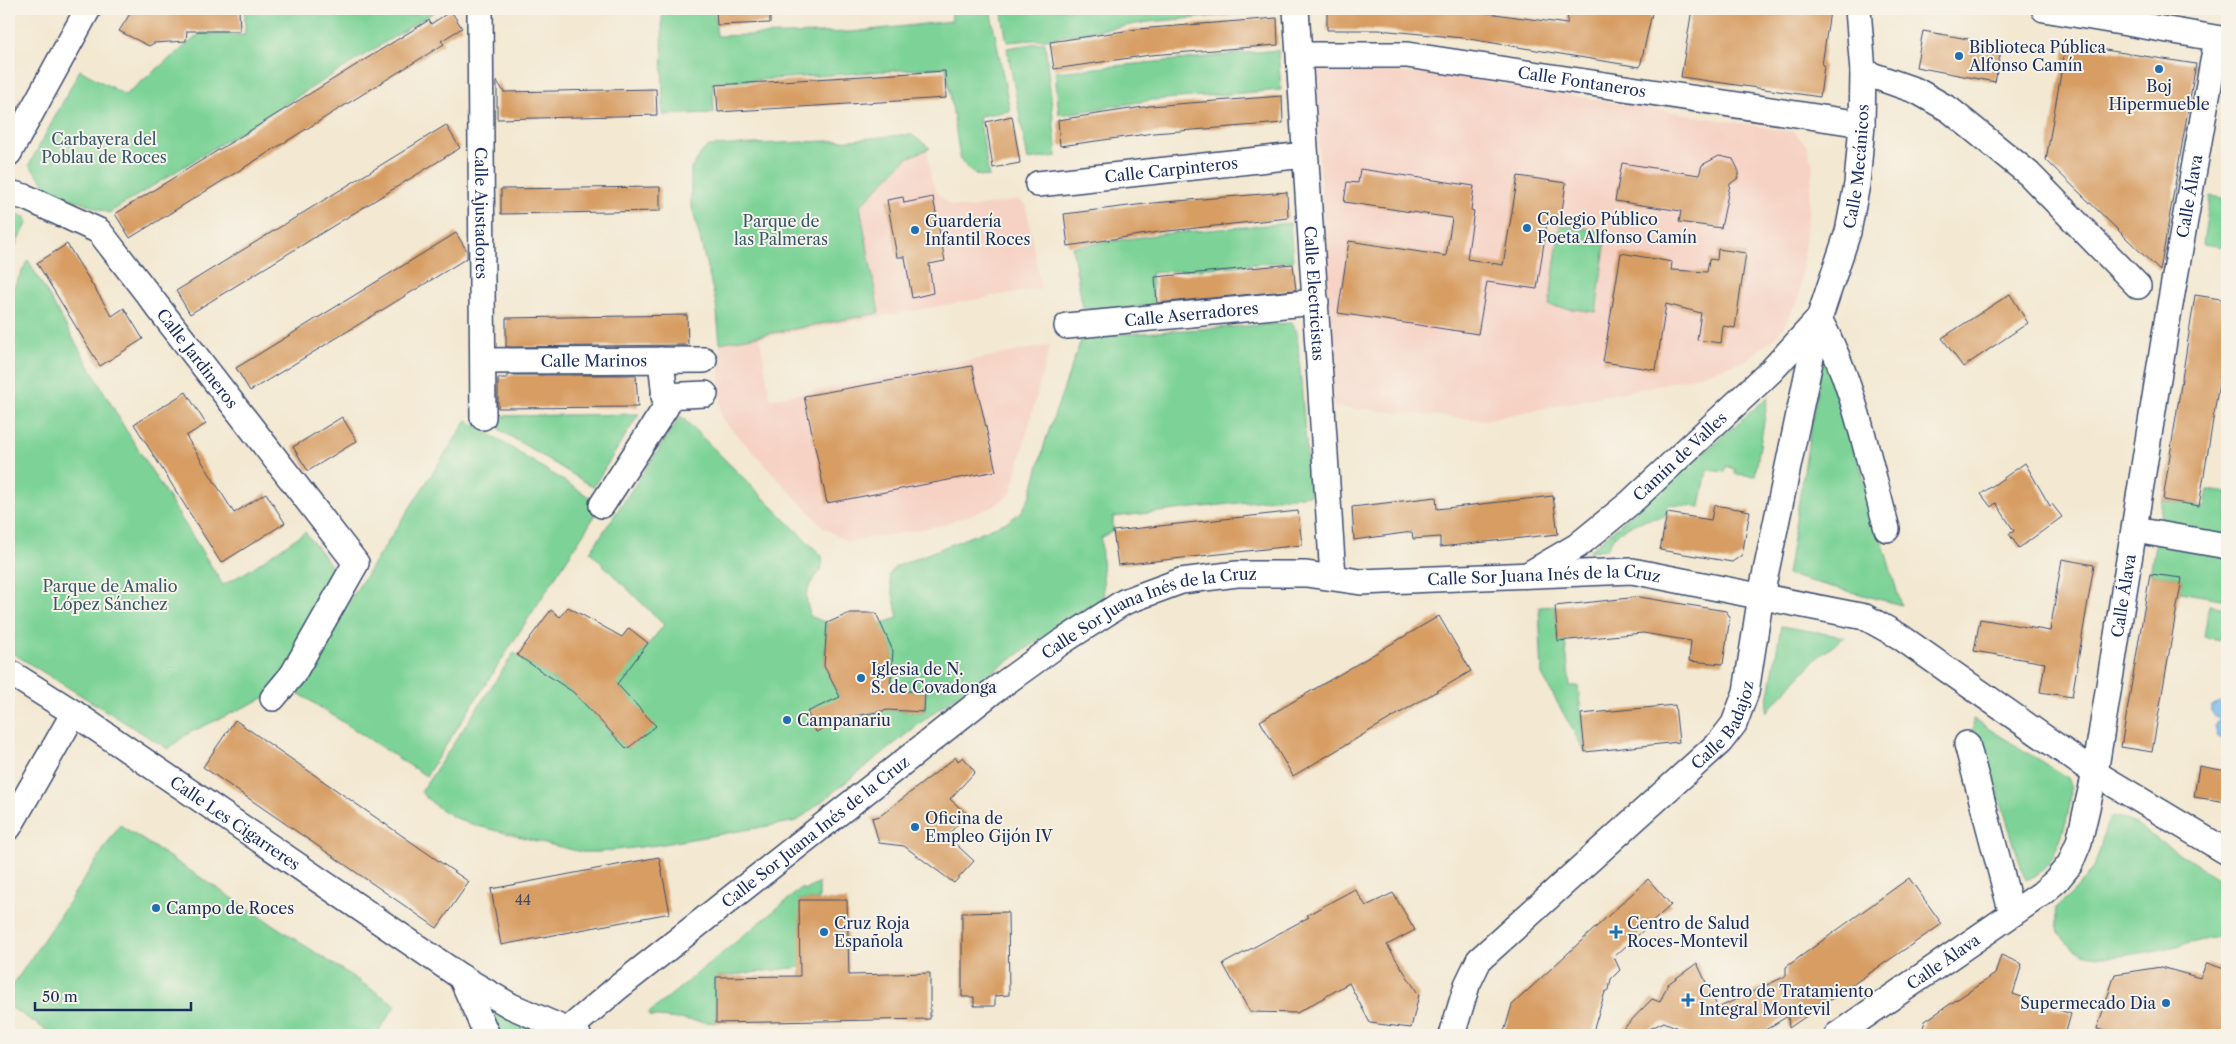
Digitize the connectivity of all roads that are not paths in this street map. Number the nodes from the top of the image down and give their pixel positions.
1 (88, 9) edge
2 (480, 9) edge
3 (1296, 9) edge
4 (1858, 9) edge
5 (2044, 9) edge
6 (2222, 40) edge
7 (1300, 55) junction
8 (1863, 72) junction
9 (1862, 124) junction
10 (9, 153) edge
11 (1305, 155) junction
12 (1038, 184) dead end
13 (9, 193) edge
14 (2138, 286) dead end
15 (1316, 302) junction
16 (1819, 319) junction
17 (1067, 326) dead end
18 (660, 360) junction
19 (704, 360) dead end
20 (484, 361) junction
21 (705, 394) dead end
22 (664, 396) junction
23 (483, 416) dead end
24 (602, 505) dead end
25 (1887, 529) dead end
26 (2135, 530) junction
27 (2227, 546) edge
28 (1526, 575) junction
29 (1333, 578) junction
30 (1761, 596) junction
31 (9, 672) edge
32 (273, 698) dead end
33 (74, 713) junction
34 (1967, 744) dead end
35 (2095, 773) junction
36 (9, 827) edge
37 (2227, 852) edge
38 (2012, 914) junction
39 (461, 977) junction
40 (569, 1034) edge
41 (487, 1035) edge
42 (1452, 1035) edge
43 (1837, 1035) edge

1 - 10 street
2 - 20 street, Calle Ajustadores
3 - 7 street, Calle Electricistas
4 - 8 street, Calle Mecánicos
5 - 6 street
6 - 26 street, Calle Álava
7 - 9 street, Calle Fontaneros
7 - 11 street, Calle Electricistas
8 - 9 street, Calle Mecánicos
8 - 14 street
9 - 16 street, Calle Mecánicos
11 - 12 street, Calle Carpinteros
11 - 15 street, Calle Electricistas
13 - 32 street, Calle Jardineros
15 - 17 street, Calle Aserradores
15 - 29 street, Calle Electricistas
16 - 25 street
16 - 28 street, Camín de Valles
16 - 30 street, Calle Badajoz
18 - 19 street, Calle Marinos
18 - 20 street, Calle Marinos
18 - 22 street
20 - 23 street, Calle Ajustadores
21 - 22 street
22 - 24 street
26 - 27 street
26 - 35 street, Calle Álava
28 - 29 street, Calle Sor Juana Inés de la Cruz
28 - 30 street, Calle Sor Juana Inés de la Cruz
29 - 40 street, Calle Sor Juana Inés de la Cruz
30 - 35 street, Calle Sor Juana Inés de la Cruz
30 - 42 street, Calle Badajoz
31 - 33 street, Calle Les Cigarreres
33 - 36 street
33 - 39 street, Calle Les Cigarreres
34 - 38 street
35 - 37 street
35 - 38 street, Calle Álava
38 - 43 street, Calle Álava
39 - 40 street, Calle Les Cigarreres
39 - 41 street

